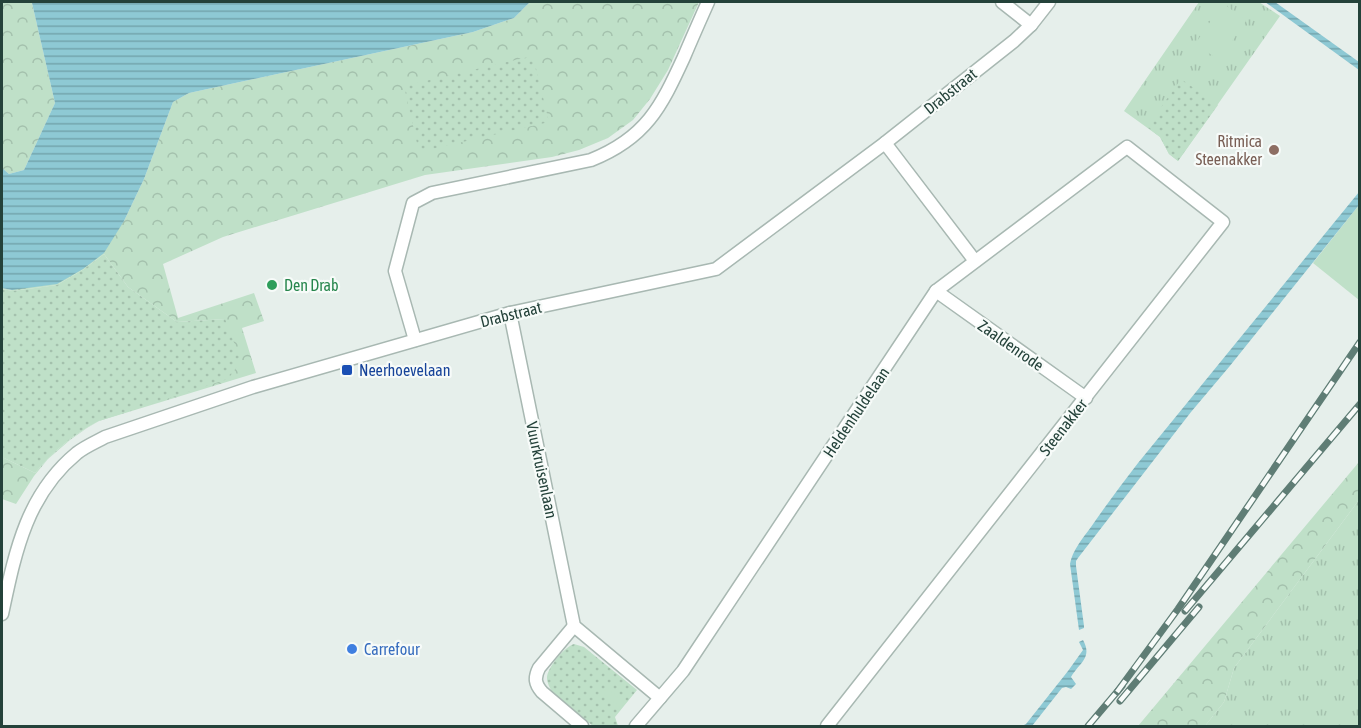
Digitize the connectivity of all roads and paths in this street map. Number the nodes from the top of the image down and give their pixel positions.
1 (708, 2) edge
2 (1002, 2) edge
3 (1049, 2) edge
4 (1031, 25) junction
5 (885, 143) junction
6 (1127, 147) joint
7 (975, 261) junction
8 (936, 291) junction
9 (510, 313) junction
10 (415, 340) junction
11 (1086, 398) junction
12 (2, 614) edge
13 (574, 626) junction
14 (660, 698) junction
15 (582, 726) edge
16 (636, 726) edge
17 (827, 726) edge

1 - 10 street
2 - 4 street
3 - 4 street, Drabstraat
4 - 5 street, Drabstraat
5 - 7 street
5 - 9 street, Drabstraat
6 - 7 street, Heldenhuldelaan
6 - 11 street, Steenakker
7 - 8 street, Heldenhuldelaan
8 - 11 street, Zaaldenrode
8 - 14 street, Heldenhuldelaan
9 - 10 street, Drabstraat
9 - 13 street, Vuurkruisenlaan
10 - 12 street, Drabstraat
11 - 17 street, Steenakker
13 - 14 street
13 - 15 street
14 - 16 street, Heldenhuldelaan

